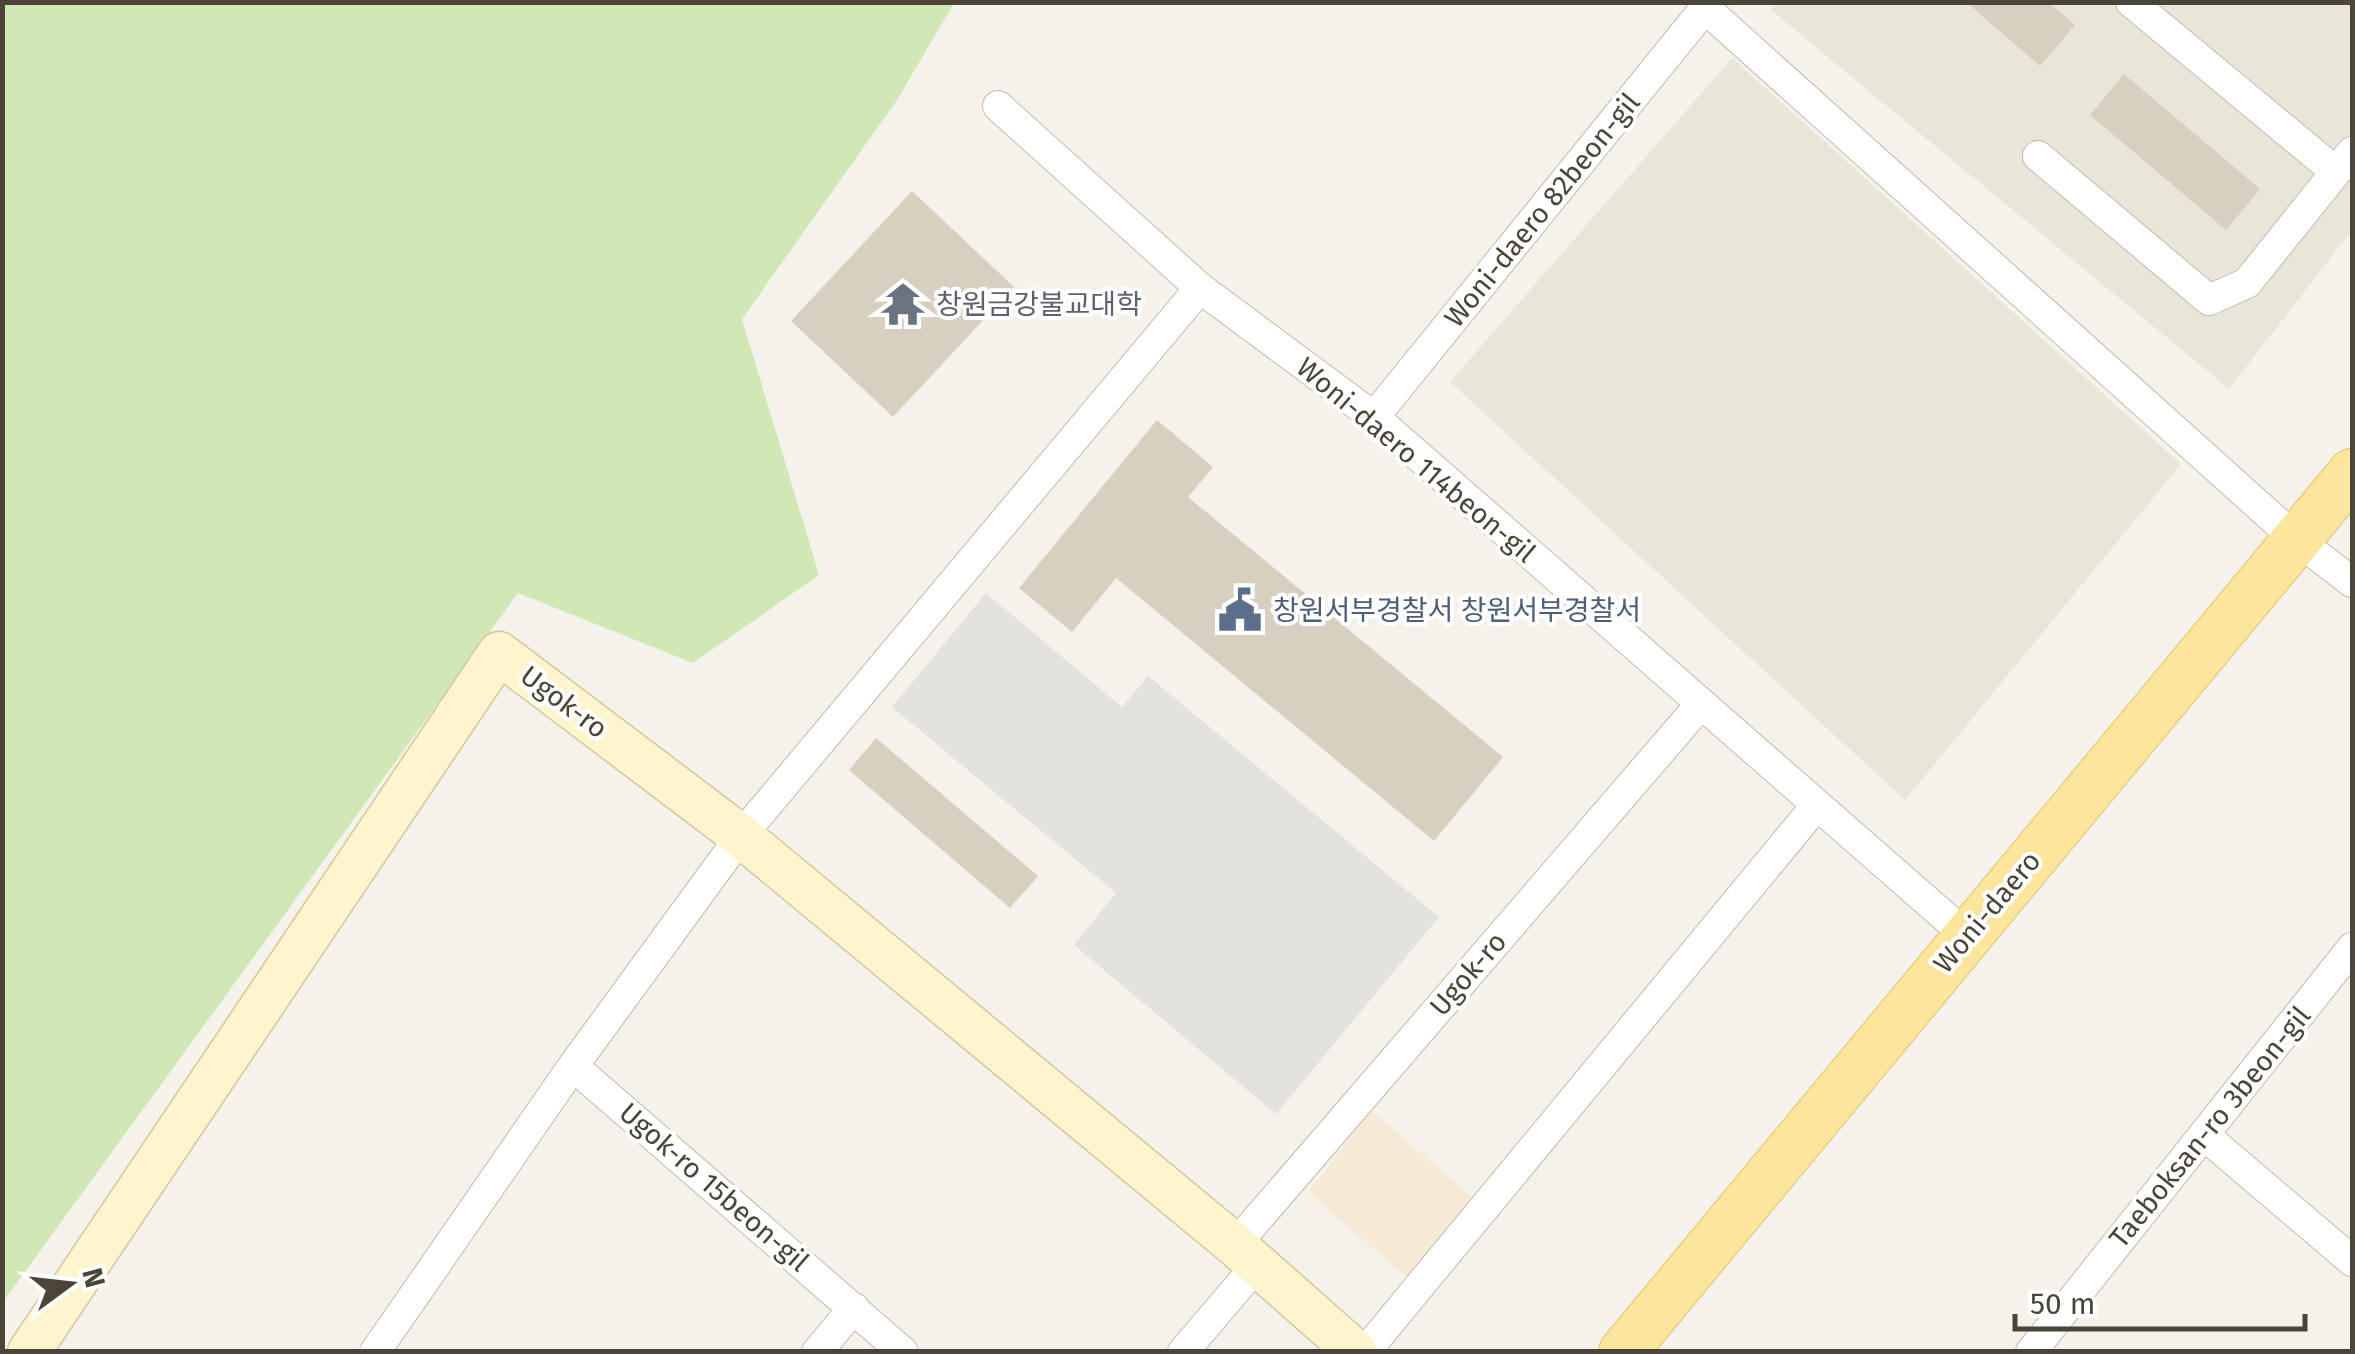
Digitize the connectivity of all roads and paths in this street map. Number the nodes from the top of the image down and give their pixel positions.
1 (2131, 2) edge
2 (1708, 5) edge
3 (998, 106) dead end
4 (2038, 156) dead end
5 (2344, 162) edge
6 (1200, 288) junction
7 (1374, 417) junction
8 (2352, 473) edge
9 (2296, 539) junction
10 (2352, 582) edge
11 (1701, 704) junction
12 (1816, 806) junction
13 (741, 836) junction
14 (1967, 936) junction
15 (2352, 948) edge
16 (573, 1066) junction
17 (2204, 1134) junction
18 (1246, 1255) junction
19 (2352, 1261) edge
20 (854, 1308) junction
21 (29, 1352) edge
22 (375, 1352) edge
23 (817, 1352) edge
24 (903, 1352) edge
25 (1183, 1352) edge
26 (1356, 1352) edge
27 (1365, 1352) edge
28 (1623, 1352) edge
29 (2031, 1352) edge

1 - 5 street
2 - 7 street, Woni-daero 82beon-gil
2 - 9 street
3 - 6 street, Woni-daero 114beon-gil
4 - 5 street
6 - 7 street, Woni-daero 114beon-gil
6 - 13 street
7 - 11 street, Woni-daero 114beon-gil
8 - 9 main road, Woni-daero
9 - 10 street
9 - 14 main road, Woni-daero
11 - 12 street, Woni-daero 114beon-gil
11 - 18 street, Ugok-ro
12 - 14 street, Woni-daero 114beon-gil
12 - 27 street
13 - 16 street
13 - 18 street, Ugok-ro
13 - 21 street, Ugok-ro
14 - 28 main road, Woni-daero
15 - 17 street, Taeboksan-ro 3beon-gil
16 - 20 street, Ugok-ro 15beon-gil
16 - 22 street
17 - 19 street
17 - 29 street, Taeboksan-ro 3beon-gil
18 - 25 street
18 - 26 street, Ugok-ro
20 - 23 street
20 - 24 street, Ugok-ro 15beon-gil

